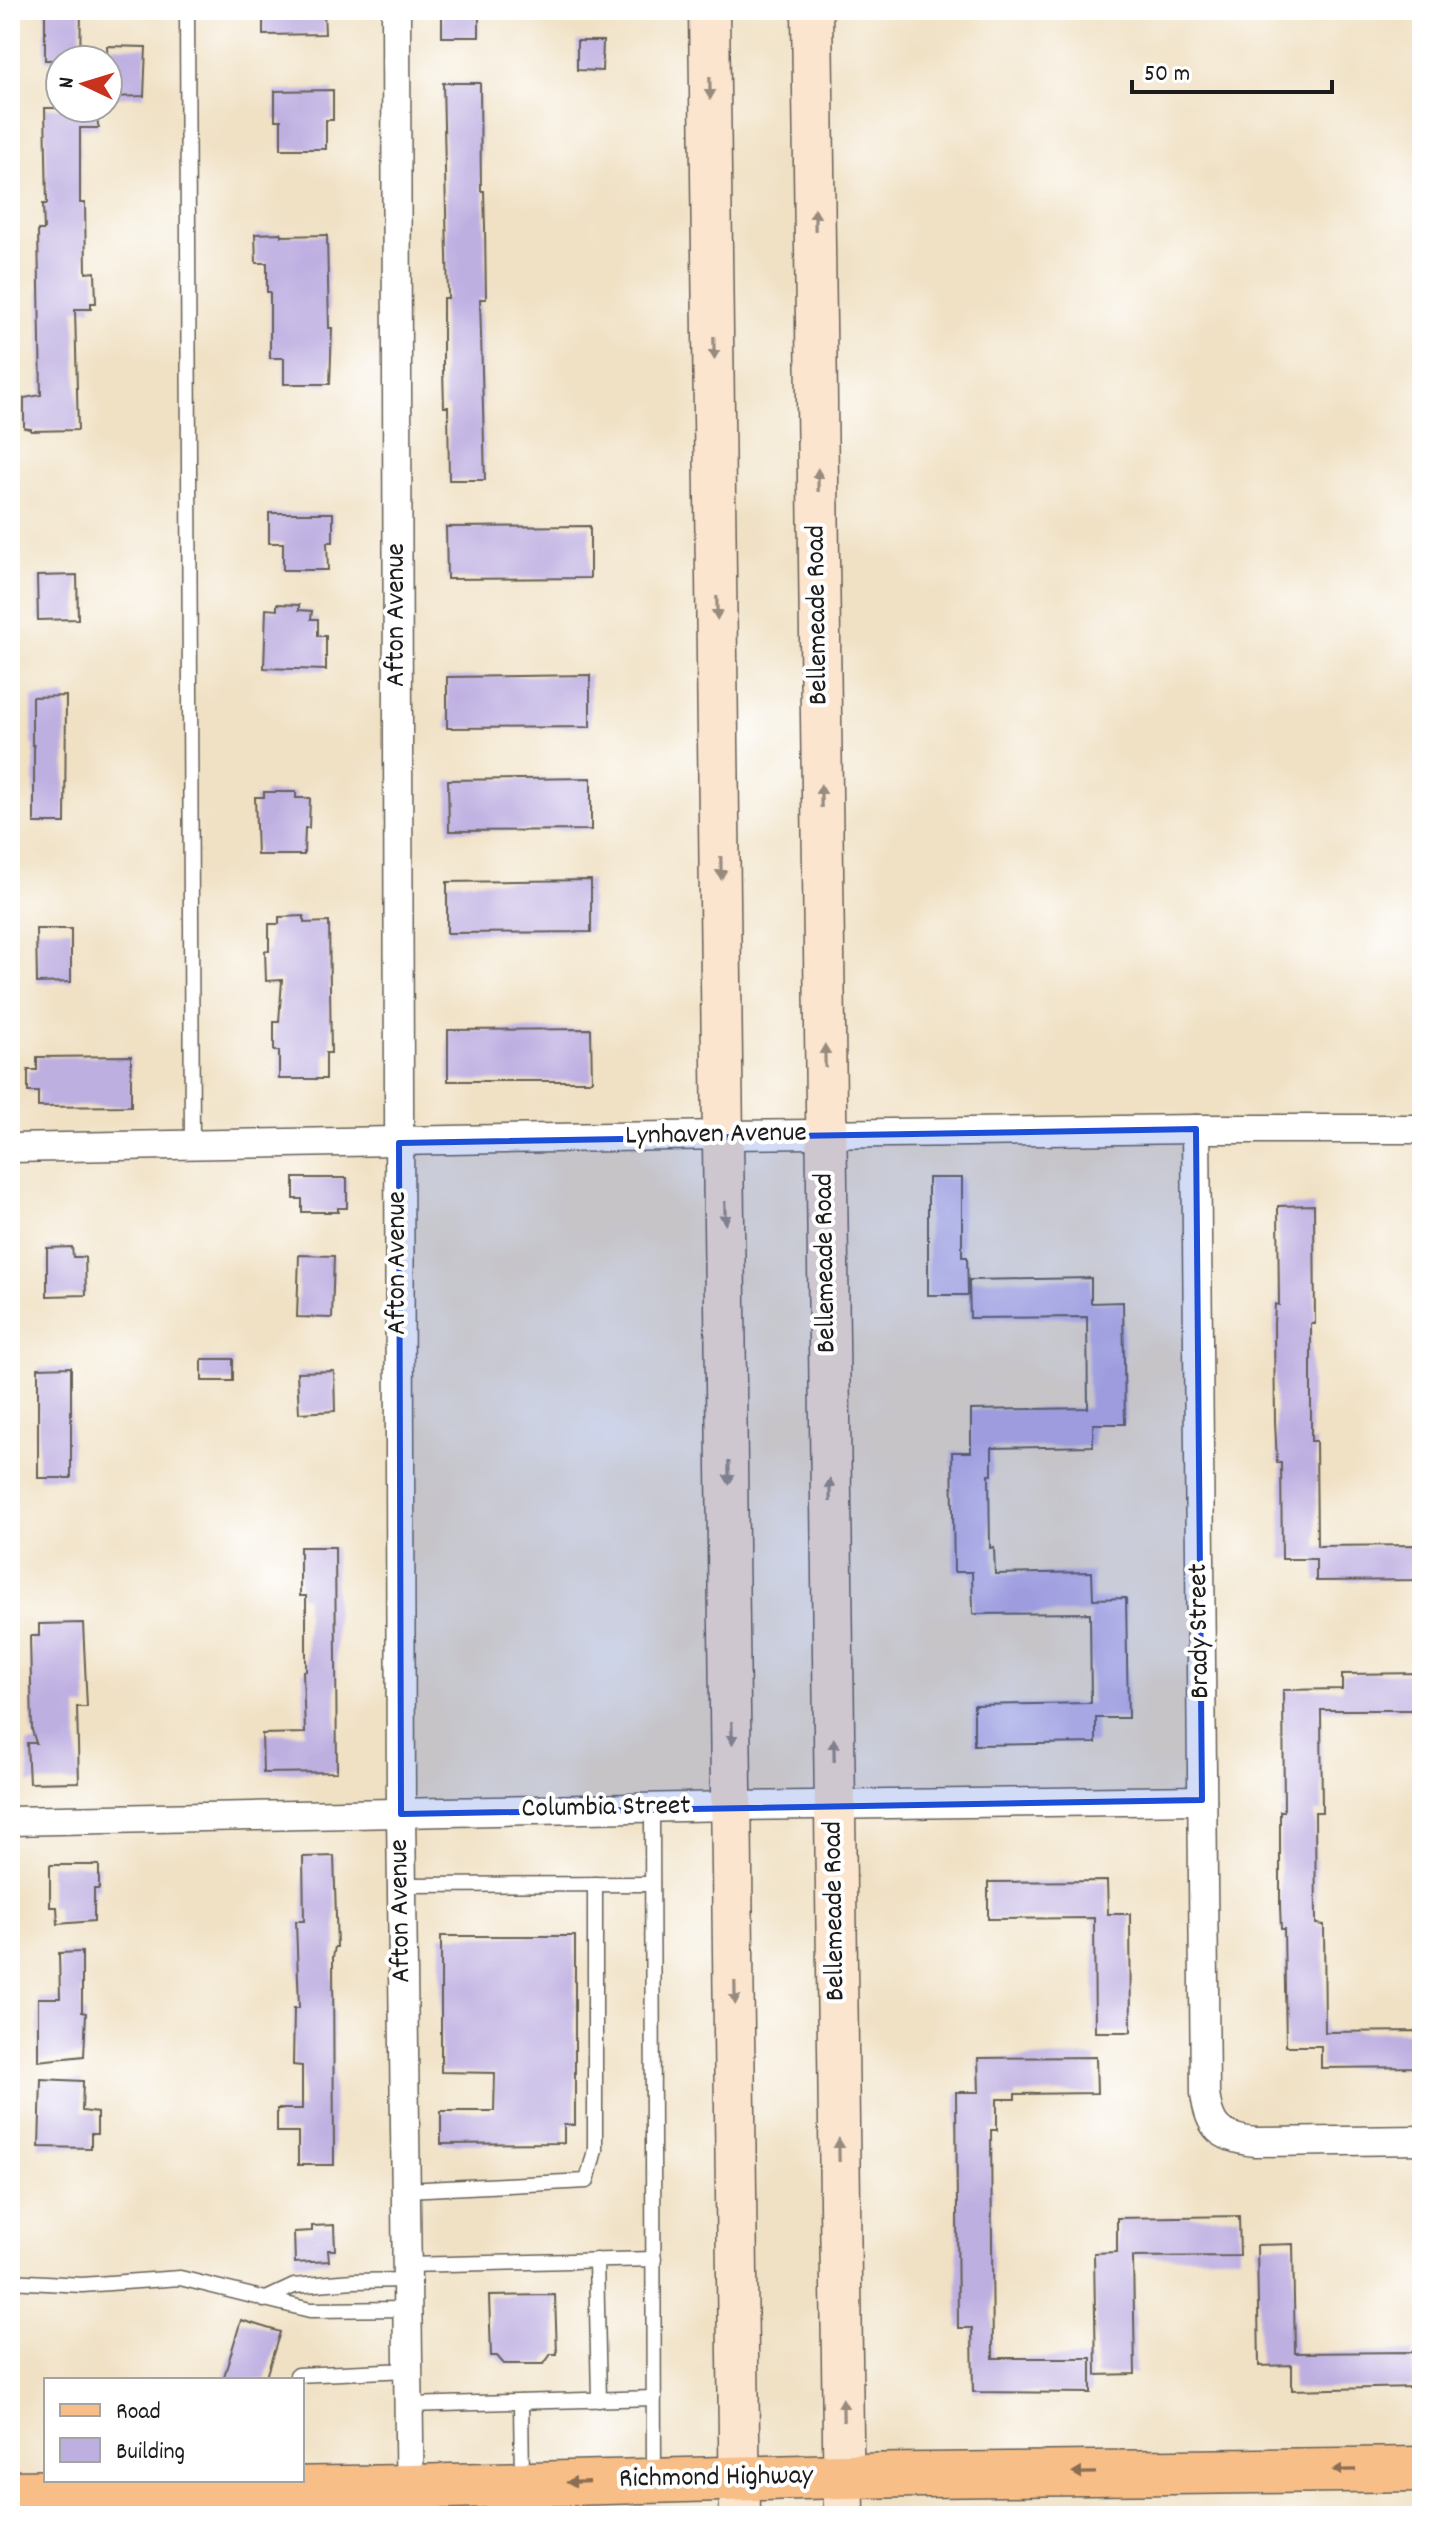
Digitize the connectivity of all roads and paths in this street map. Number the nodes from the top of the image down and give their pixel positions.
1 (187, 10) edge
2 (396, 10) edge
3 (709, 10) edge
4 (812, 10) edge
5 (1196, 1129) junction
6 (1422, 1129) edge
7 (825, 1134) junction
8 (724, 1135) junction
9 (399, 1143) junction
10 (192, 1144) junction
11 (10, 1148) edge
12 (1202, 1800) junction
13 (834, 1805) junction
14 (733, 1806) junction
15 (652, 1808) junction
16 (401, 1814) junction
17 (10, 1821) edge
18 (595, 1884) junction
19 (652, 1884) junction
20 (402, 1885) junction
21 (1422, 2140) edge
22 (406, 2190) junction
23 (654, 2259) junction
24 (596, 2260) junction
25 (407, 2272) junction
26 (10, 2281) edge
27 (264, 2300) junction
28 (407, 2309) junction
29 (408, 2370) junction
30 (297, 2375) dead end
31 (654, 2398) junction
32 (599, 2400) junction
33 (521, 2402) junction
34 (409, 2405) junction
35 (1422, 2469) edge
36 (655, 2480) junction
37 (522, 2484) junction
38 (10, 2493) edge
39 (844, 2496) edge
40 (740, 2497) edge
41 (410, 2502) edge

1 - 10 lane
2 - 9 street, Afton Avenue
3 -> 8 main road
7 -> 4 main road, Bellemeade Road
5 - 6 street, Lynhaven Avenue
5 - 7 street, Lynhaven Avenue
5 - 12 street, Brady Street
7 - 8 street, Lynhaven Avenue
13 -> 7 main road, Bellemeade Road
8 - 9 street, Lynhaven Avenue
8 -> 14 main road
9 - 10 street, Lynhaven Avenue
9 - 16 street, Afton Avenue
10 - 11 street, Lynhaven Avenue
12 - 13 street, Columbia Street
12 - 21 street, Brady Street
13 - 14 street, Columbia Street
39 -> 13 main road, Bellemeade Road
14 - 15 street, Columbia Street
14 -> 40 main road
15 - 16 street, Columbia Street
15 - 19 lane
16 - 17 street, Columbia Street
16 - 20 street, Afton Avenue
18 - 19 lane
18 - 20 lane
18 - 22 lane
19 - 23 lane
20 - 22 street, Afton Avenue
22 - 25 street, Afton Avenue
23 - 24 lane
23 - 31 lane
24 - 25 lane
24 - 32 lane
25 - 27 lane
25 - 28 street, Afton Avenue
26 - 27 lane
27 - 28 lane
28 - 29 street, Afton Avenue
29 - 30 lane
29 - 34 street, Afton Avenue
31 - 32 lane
31 - 36 lane
32 - 33 lane
33 - 34 lane
33 - 37 lane
34 - 41 street, Afton Avenue
35 -> 39 main road, Richmond Highway
36 -> 37 main road, Richmond Highway
36 - 40 main road, Richmond Highway
37 - 41 main road, Richmond Highway
38 - 41 main road, Richmond Highway
39 - 40 main road, Richmond Highway

